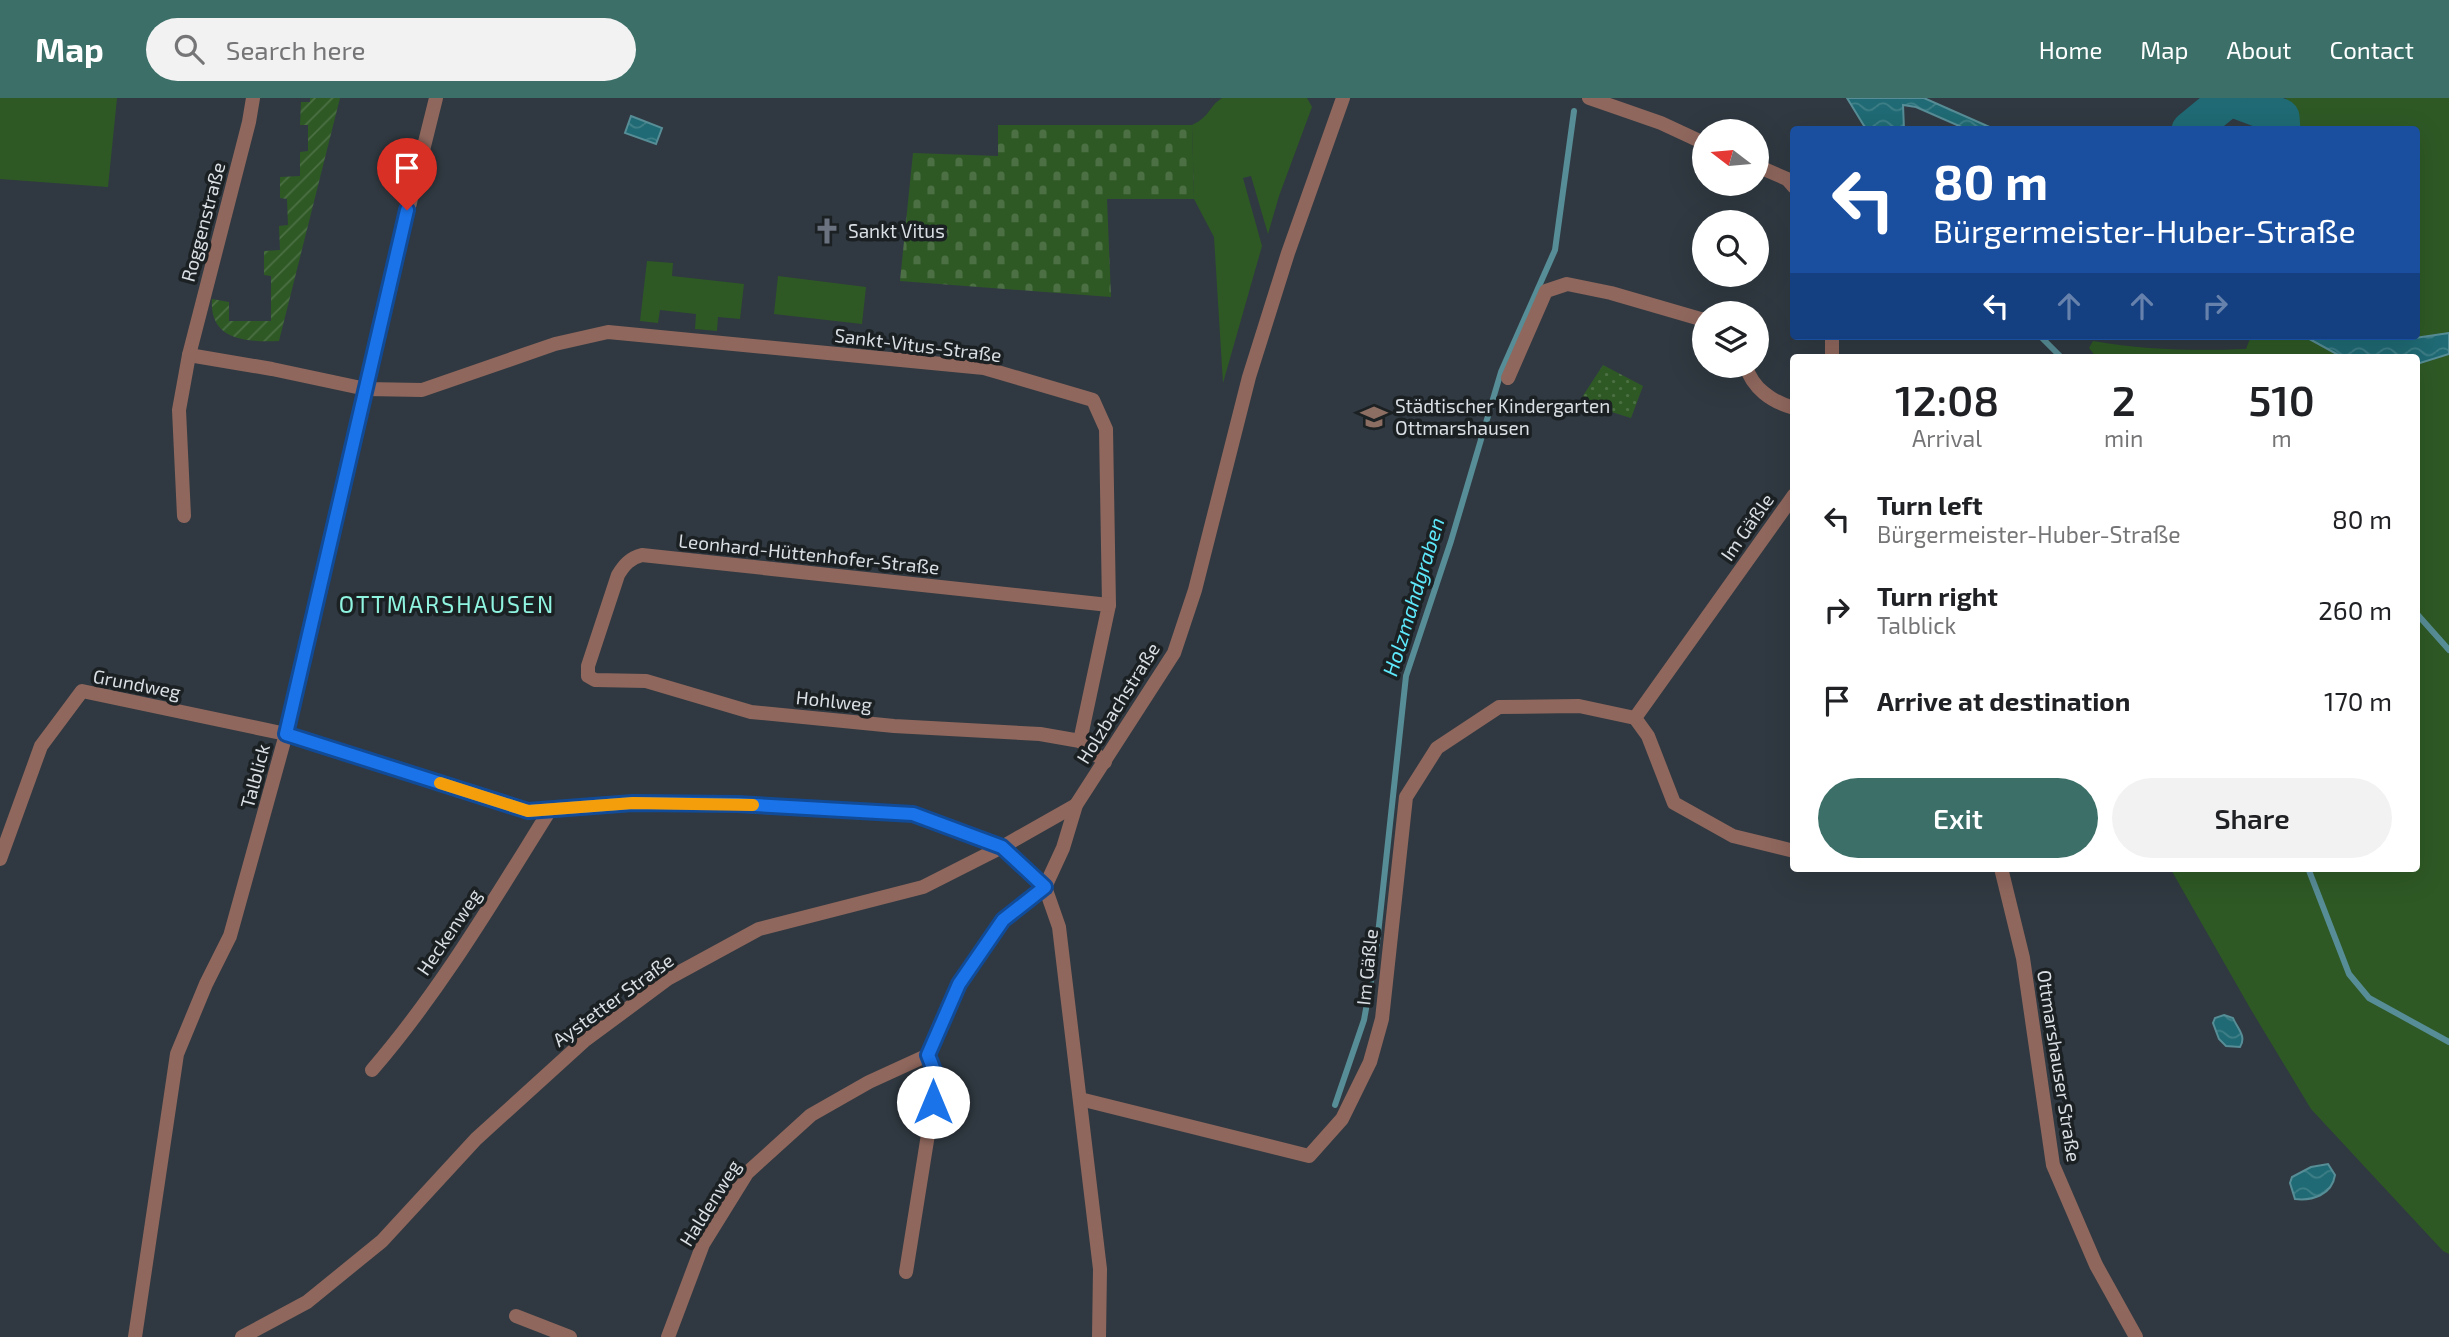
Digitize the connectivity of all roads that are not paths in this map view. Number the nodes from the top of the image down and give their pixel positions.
1 (253, 98) edge
2 (436, 98) edge
3 (1343, 98) edge
4 (1589, 98) edge
5 (1692, 137) edge
6 (1769, 171) edge
7 (1790, 182) edge
8 (1692, 317) edge
9 (188, 355) junction
10 (1508, 378) dead end
11 (1749, 378) edge
12 (366, 389) junction
13 (1790, 407) edge
14 (1790, 501) edge
15 (184, 516) dead end
16 (1109, 605) junction
17 (588, 676) joint
18 (1635, 718) junction
19 (286, 734) junction
20 (1080, 741) junction
21 (1105, 762) junction
22 (1076, 805) junction
23 (550, 810) junction
24 (1002, 847) junction
25 (1790, 851) edge
26 (0, 859) edge
27 (2002, 872) edge
28 (1045, 887) junction
29 (928, 1055) junction
30 (372, 1070) dead end
31 (1080, 1099) junction
32 (906, 1272) dead end
33 (516, 1316) dead end
34 (135, 1337) edge
35 (242, 1337) edge
36 (570, 1337) edge
37 (668, 1337) edge
38 (1099, 1337) edge
39 (2136, 1337) edge

1 - 9 street, Roggenstraße
2 - 12 street, Talblick
3 - 21 street, Holzbachstraße
4 - 5 street
6 - 7 street
8 - 10 street
9 - 12 street, Sankt-Vitus-Straße
9 - 15 street, Roggenstraße
11 - 13 street
12 - 16 street, Sankt-Vitus-Straße
12 - 19 street, Talblick
14 - 18 street, Im Gäßle
16 - 17 street, Leonhard-Hüttenhofer-Straße
16 - 20 street, Sankt-Vitus-Straße
17 - 20 street, Hohlweg
18 - 25 street
18 - 31 street, Im Gäßle
19 - 23 street
19 - 26 street, Grundweg
19 - 34 street, Talblick
20 - 21 street
21 - 22 street, Holzbachstraße
22 - 24 street, Aystetter Straße
22 - 28 street, Holzbachstraße
23 - 24 street
23 - 30 street, Heckenweg
24 - 28 street
24 - 35 street, Aystetter Straße
27 - 39 street, Ottmarshauser Straße
28 - 29 street
28 - 31 street
29 - 32 street
29 - 37 street, Haldenweg
31 - 38 street
33 - 36 street

